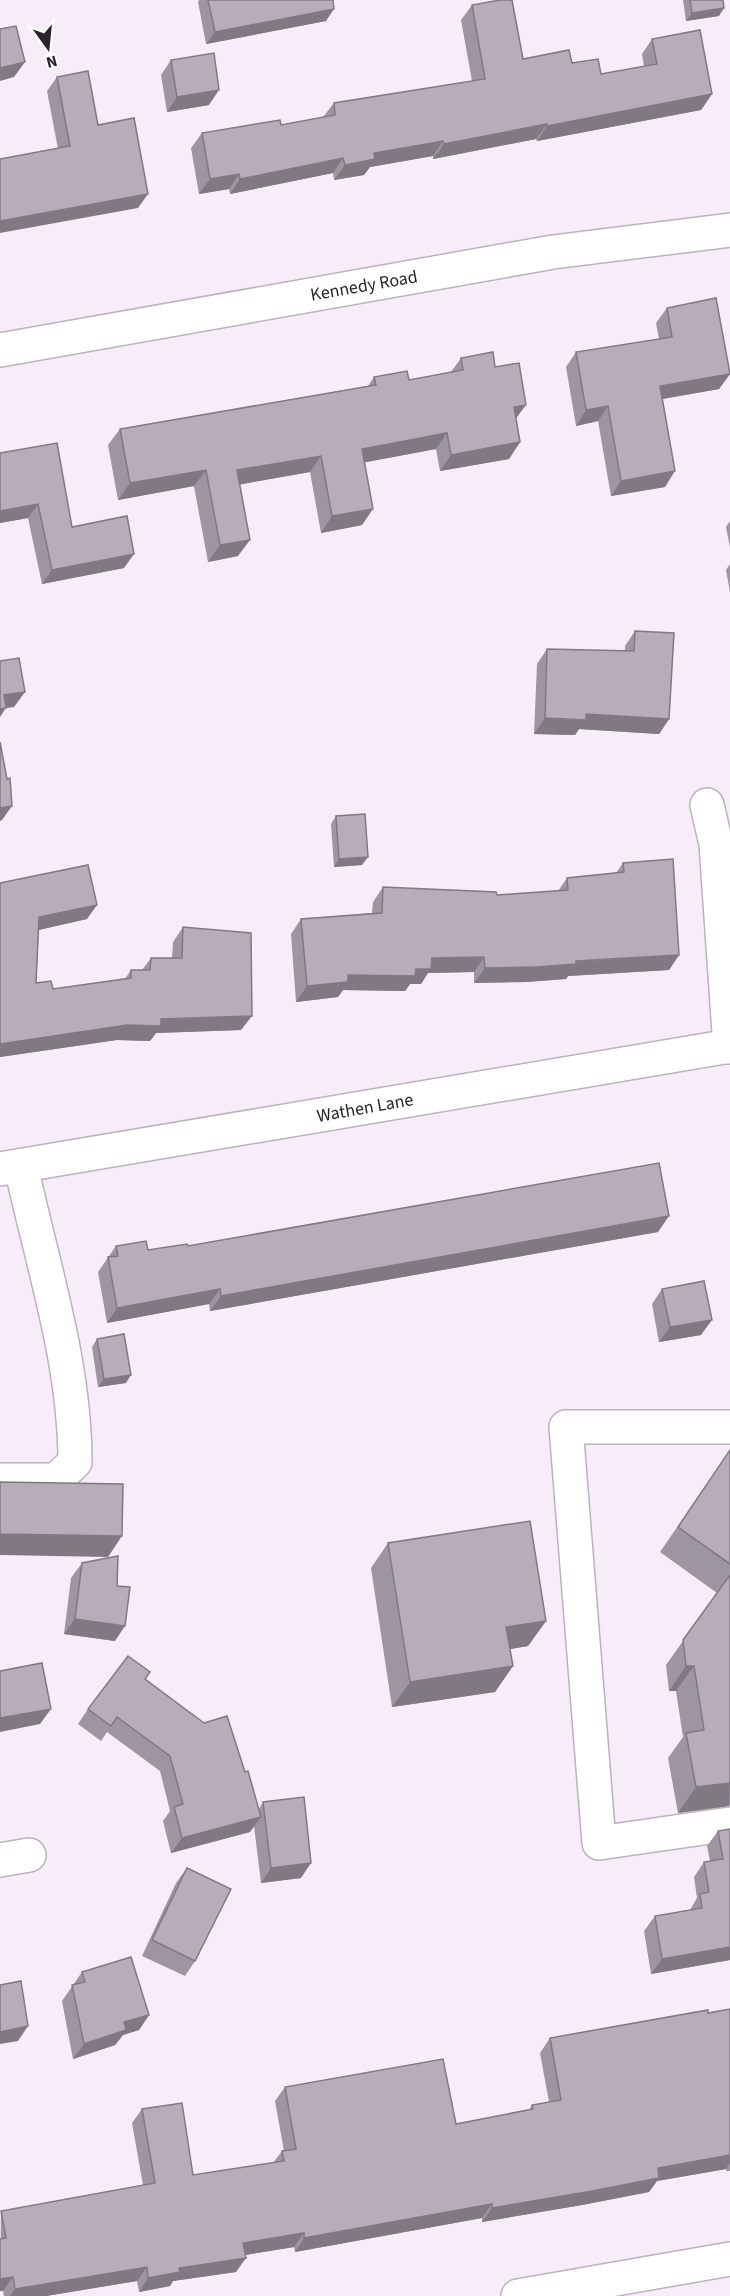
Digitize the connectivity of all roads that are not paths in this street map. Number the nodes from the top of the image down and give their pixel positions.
1 (730, 230) edge
2 (0, 350) edge
3 (707, 805) dead end
4 (723, 843) edge
5 (728, 1003) edge
6 (730, 1046) edge
7 (11, 1168) edge
8 (730, 1427) edge
9 (0, 1480) edge
10 (730, 1824) edge
11 (730, 2259) edge
12 (519, 2296) edge

1 - 2 street, Kennedy Road
3 - 4 street
4 - 5 street
5 - 6 street
6 - 7 street, Wathen Lane
7 - 9 street
8 - 10 street
11 - 12 street

